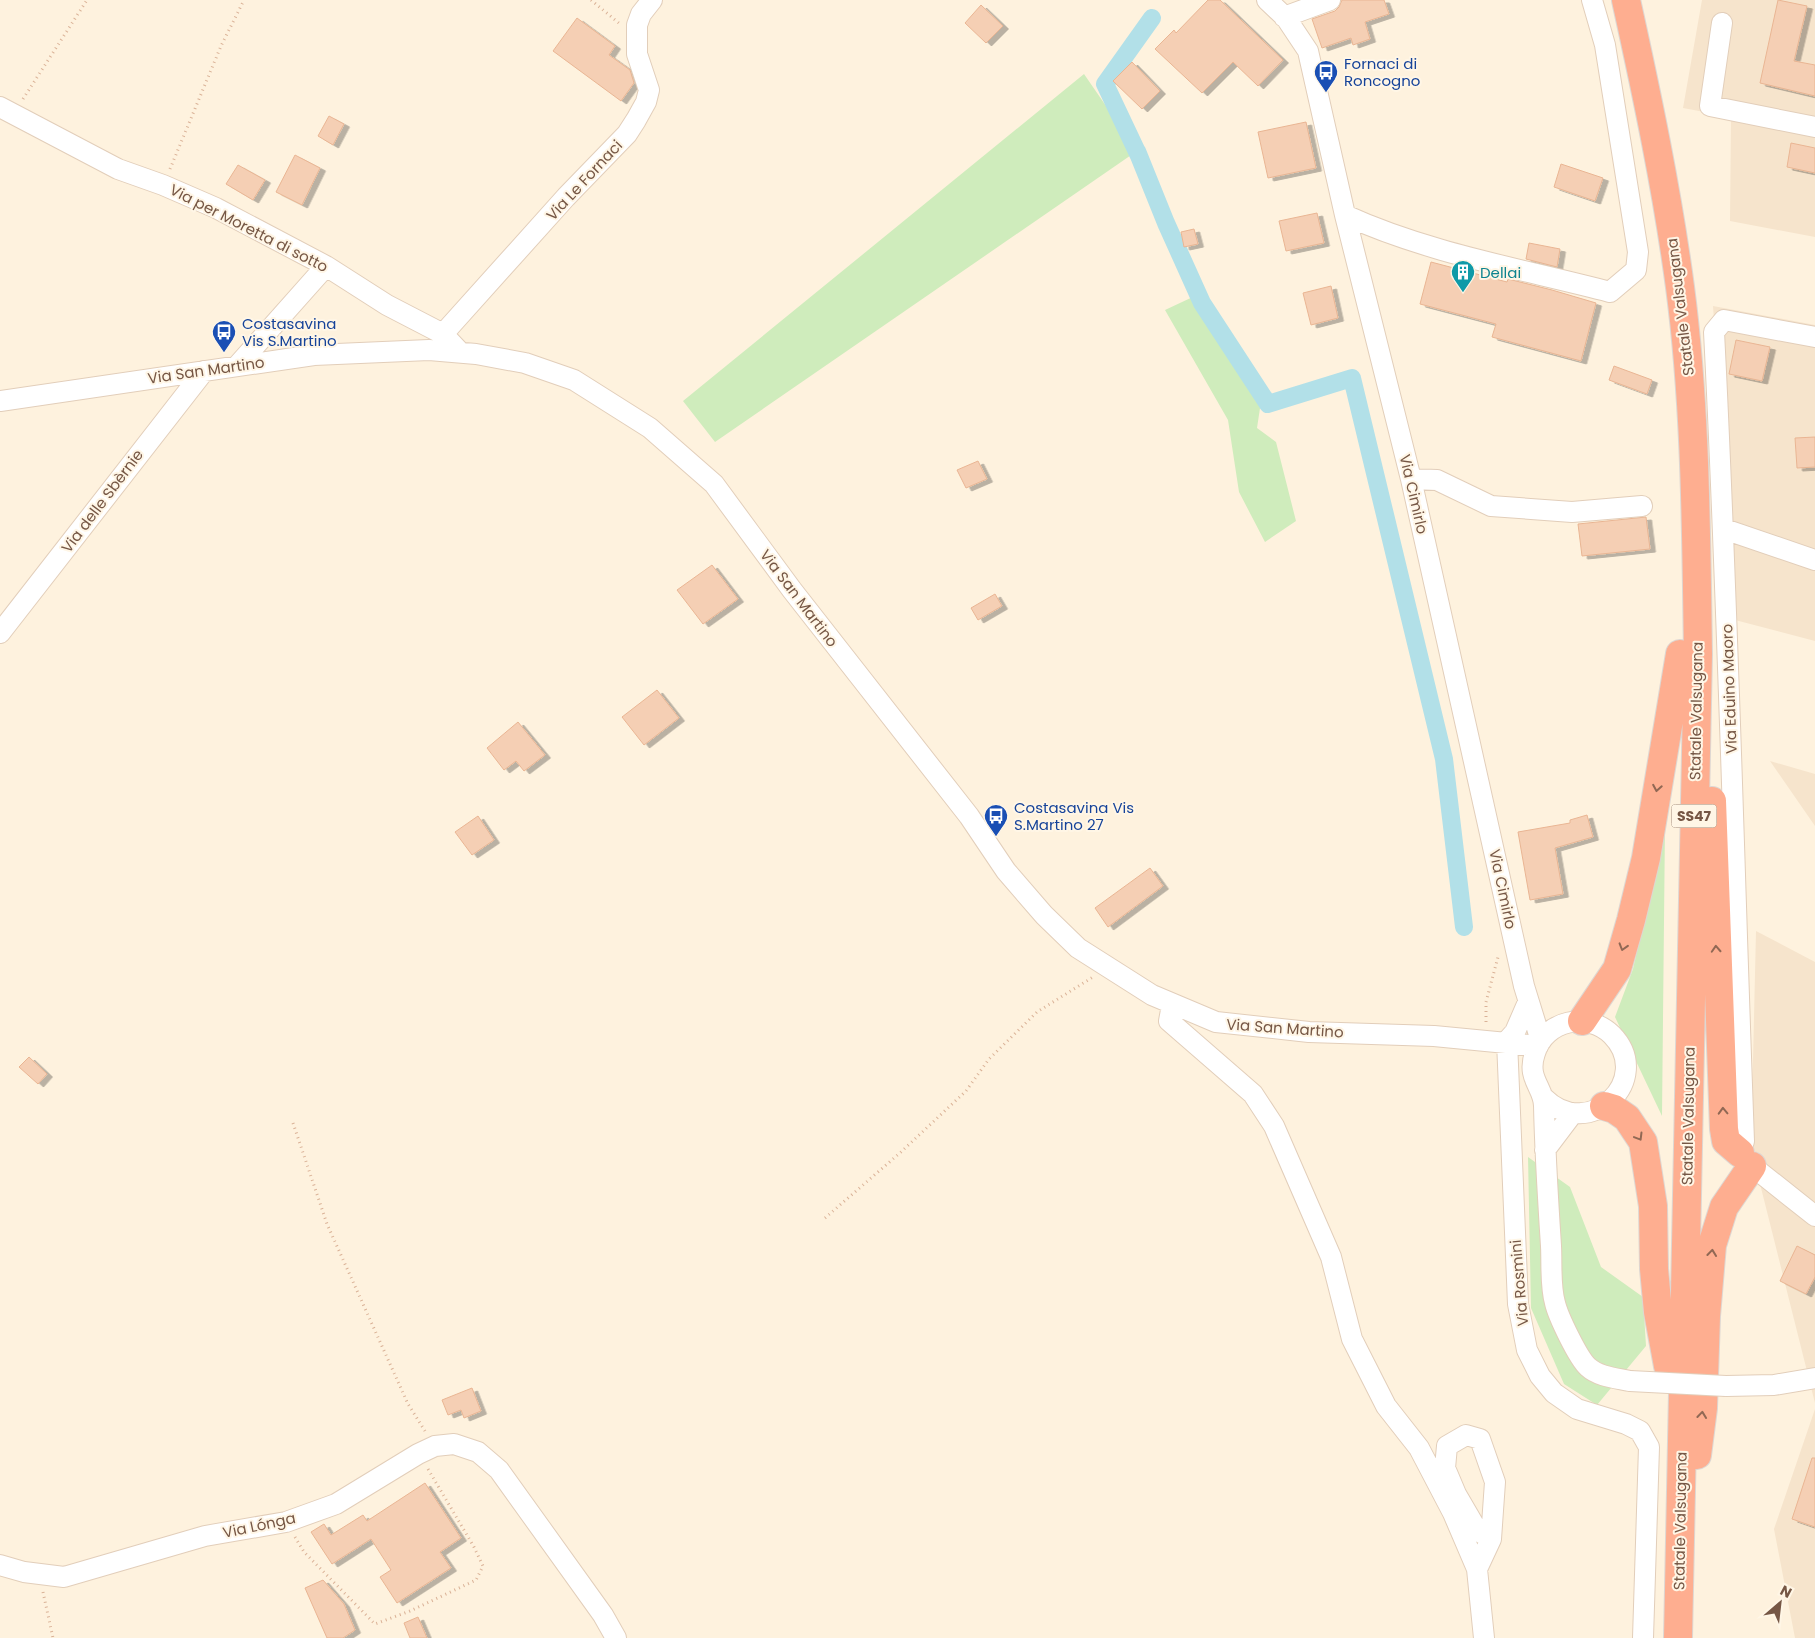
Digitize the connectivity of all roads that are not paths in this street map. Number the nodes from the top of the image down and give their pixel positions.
1 (652, 0) edge
2 (1267, 0) edge
3 (1330, 0) edge
4 (1592, 0) edge
5 (1612, 0) edge
6 (1626, 0) edge
7 (1284, 17) junction
8 (1722, 23) dead end
9 (6, 110) edge
10 (1815, 127) edge
11 (1345, 215) junction
12 (326, 266) junction
13 (443, 334) junction
14 (1815, 337) edge
15 (460, 352) junction
16 (238, 365) junction
17 (204, 370) junction
18 (0, 401) edge
19 (1411, 480) junction
20 (1642, 506) dead end
21 (1724, 530) junction
22 (1815, 560) edge
23 (0, 633) edge
24 (1689, 654) junction
25 (1528, 1002) junction
26 (1172, 1005) junction
27 (1582, 1021) junction
28 (1507, 1041) junction
29 (1542, 1043) junction
30 (1544, 1098) junction
31 (1604, 1106) junction
32 (1573, 1113) junction
33 (1545, 1150) junction
34 (1746, 1160) junction
35 (1815, 1216) edge
36 (1668, 1366) junction
37 (1815, 1378) edge
38 (1491, 1539) dead end
39 (0, 1565) edge
40 (1477, 1569) junction
41 (1678, 1585) junction
42 (616, 1638) edge
43 (1484, 1638) edge
44 (1643, 1638) edge
45 (1662, 1638) edge
46 (1678, 1638) edge

1 - 13 street, Via Le Fornaci
2 - 7 street, Via Cimirlo
3 - 7 street
4 - 11 street
5 - 24 highway, Statale Valsugana / SS47
6 - 24 highway, Statale Valsugana / SS47
7 - 11 street, Via Cimirlo
8 - 10 street
9 - 12 street, Via per Moretta di sotto
11 - 19 street, Via Cimirlo
12 - 13 street, Via per Moretta di sotto
12 - 16 street
13 - 15 street, Via per Moretta di sotto
14 - 21 street, Via Eduino Maoro
15 - 16 street, Via San Martino
15 - 26 street, Via San Martino
16 - 17 street, Via San Martino
17 - 18 street, Via San Martino
17 - 23 street, Via delle Sbèrnie
19 - 20 street
19 - 25 street, Via Cimirlo
21 - 22 street
21 - 34 street, Via Eduino Maoro
24 -> 27 highway
34 -> 24 highway
24 - 36 highway, Statale Valsugana / SS47
24 - 41 highway, Statale Valsugana / SS47
25 - 28 street
25 - 29 street
26 - 28 street, Via San Martino
26 - 40 street
27 - 29 street
27 - 31 street
28 - 29 street
28 - 44 street, Via Rosmini
29 - 30 street
30 - 32 street
30 - 33 street
31 - 32 street
31 -> 36 highway
32 - 33 street
33 - 37 street, bridge
34 - 35 street
41 -> 34 highway
36 - 45 highway, Statale Valsugana / SS47
38 - 40 street
39 - 42 street, Via Lónga
40 - 43 street
41 - 46 highway, Statale Valsugana / SS47

